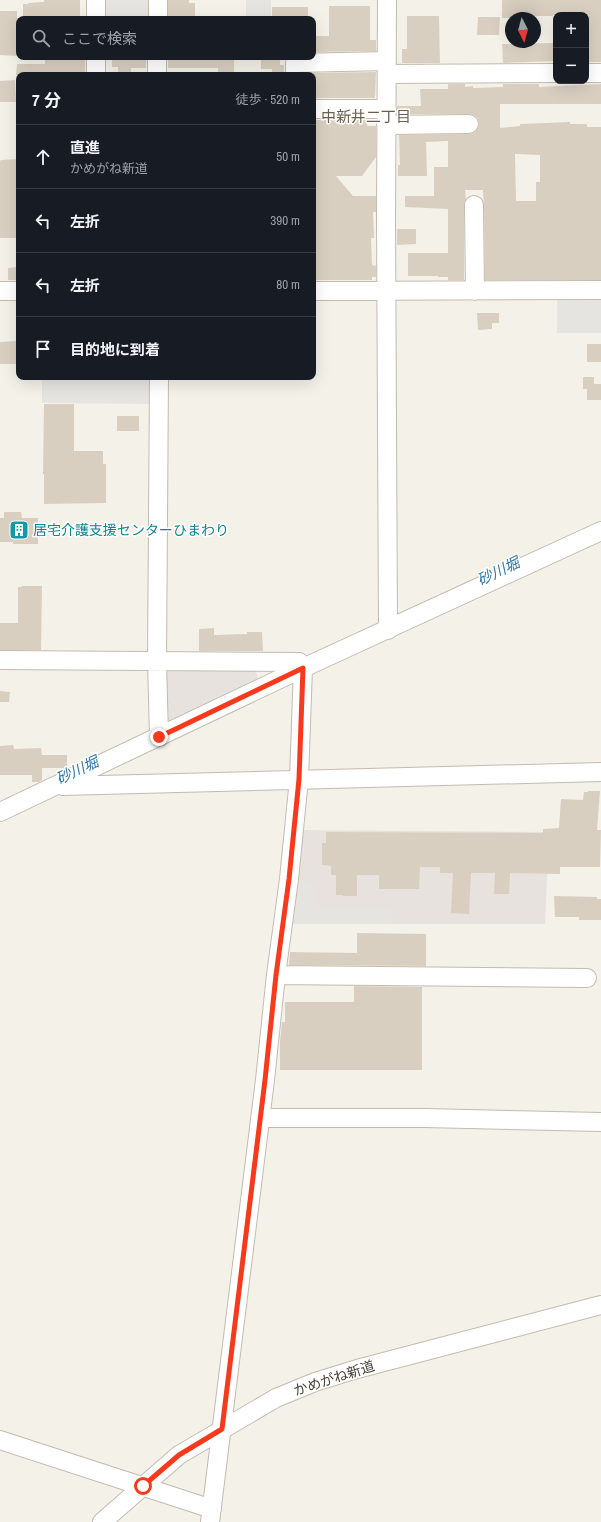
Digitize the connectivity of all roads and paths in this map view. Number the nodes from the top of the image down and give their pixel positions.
1 (96, 0) edge
2 (158, 0) edge
3 (386, 0) edge
4 (96, 16) edge
5 (158, 16) edge
6 (96, 60) edge
7 (157, 60) edge
8 (387, 68) junction
9 (96, 72) edge
10 (157, 72) edge
11 (294, 72) edge
12 (553, 73) edge
13 (589, 73) edge
14 (601, 73) edge
15 (316, 109) edge
16 (386, 117) junction
17 (469, 124) dead end
18 (474, 205) dead end
19 (601, 290) edge
20 (0, 291) edge
21 (16, 291) edge
22 (316, 291) edge
23 (387, 291) junction
24 (475, 291) junction
25 (158, 380) edge
26 (601, 530) edge
27 (388, 630) junction
28 (0, 660) edge
29 (157, 661) junction
30 (303, 668) junction
31 (159, 737) junction
32 (601, 772) edge
33 (299, 779) junction
34 (55, 786) junction
35 (0, 812) edge
36 (276, 975) junction
37 (587, 978) dead end
38 (260, 1118) junction
39 (601, 1122) edge
40 (601, 1305) edge
41 (222, 1429) junction
42 (0, 1440) edge
43 (143, 1486) junction
44 (211, 1515) edge
45 (102, 1522) edge

1 - 4 street
2 - 5 street
3 - 8 street
6 - 9 street
7 - 10 street
8 - 11 street
8 - 12 street
8 - 16 street
13 - 14 street
15 - 16 street
16 - 17 street
16 - 23 street
18 - 24 street
19 - 24 street
20 - 21 street
22 - 23 street
23 - 24 street
23 - 27 street
25 - 29 street
26 - 27 street
27 - 30 street
28 - 29 street
29 - 30 street
29 - 31 street
30 - 31 street
30 - 33 street
31 - 34 street
32 - 33 street
33 - 34 street
33 - 36 street
34 - 35 street
36 - 37 street
36 - 38 street
38 - 39 street
38 - 41 street
40 - 41 street, かめがね新道
41 - 43 street, かめがね新道
41 - 44 street
42 - 43 street
43 - 44 street
43 - 45 street, かめがね新道

